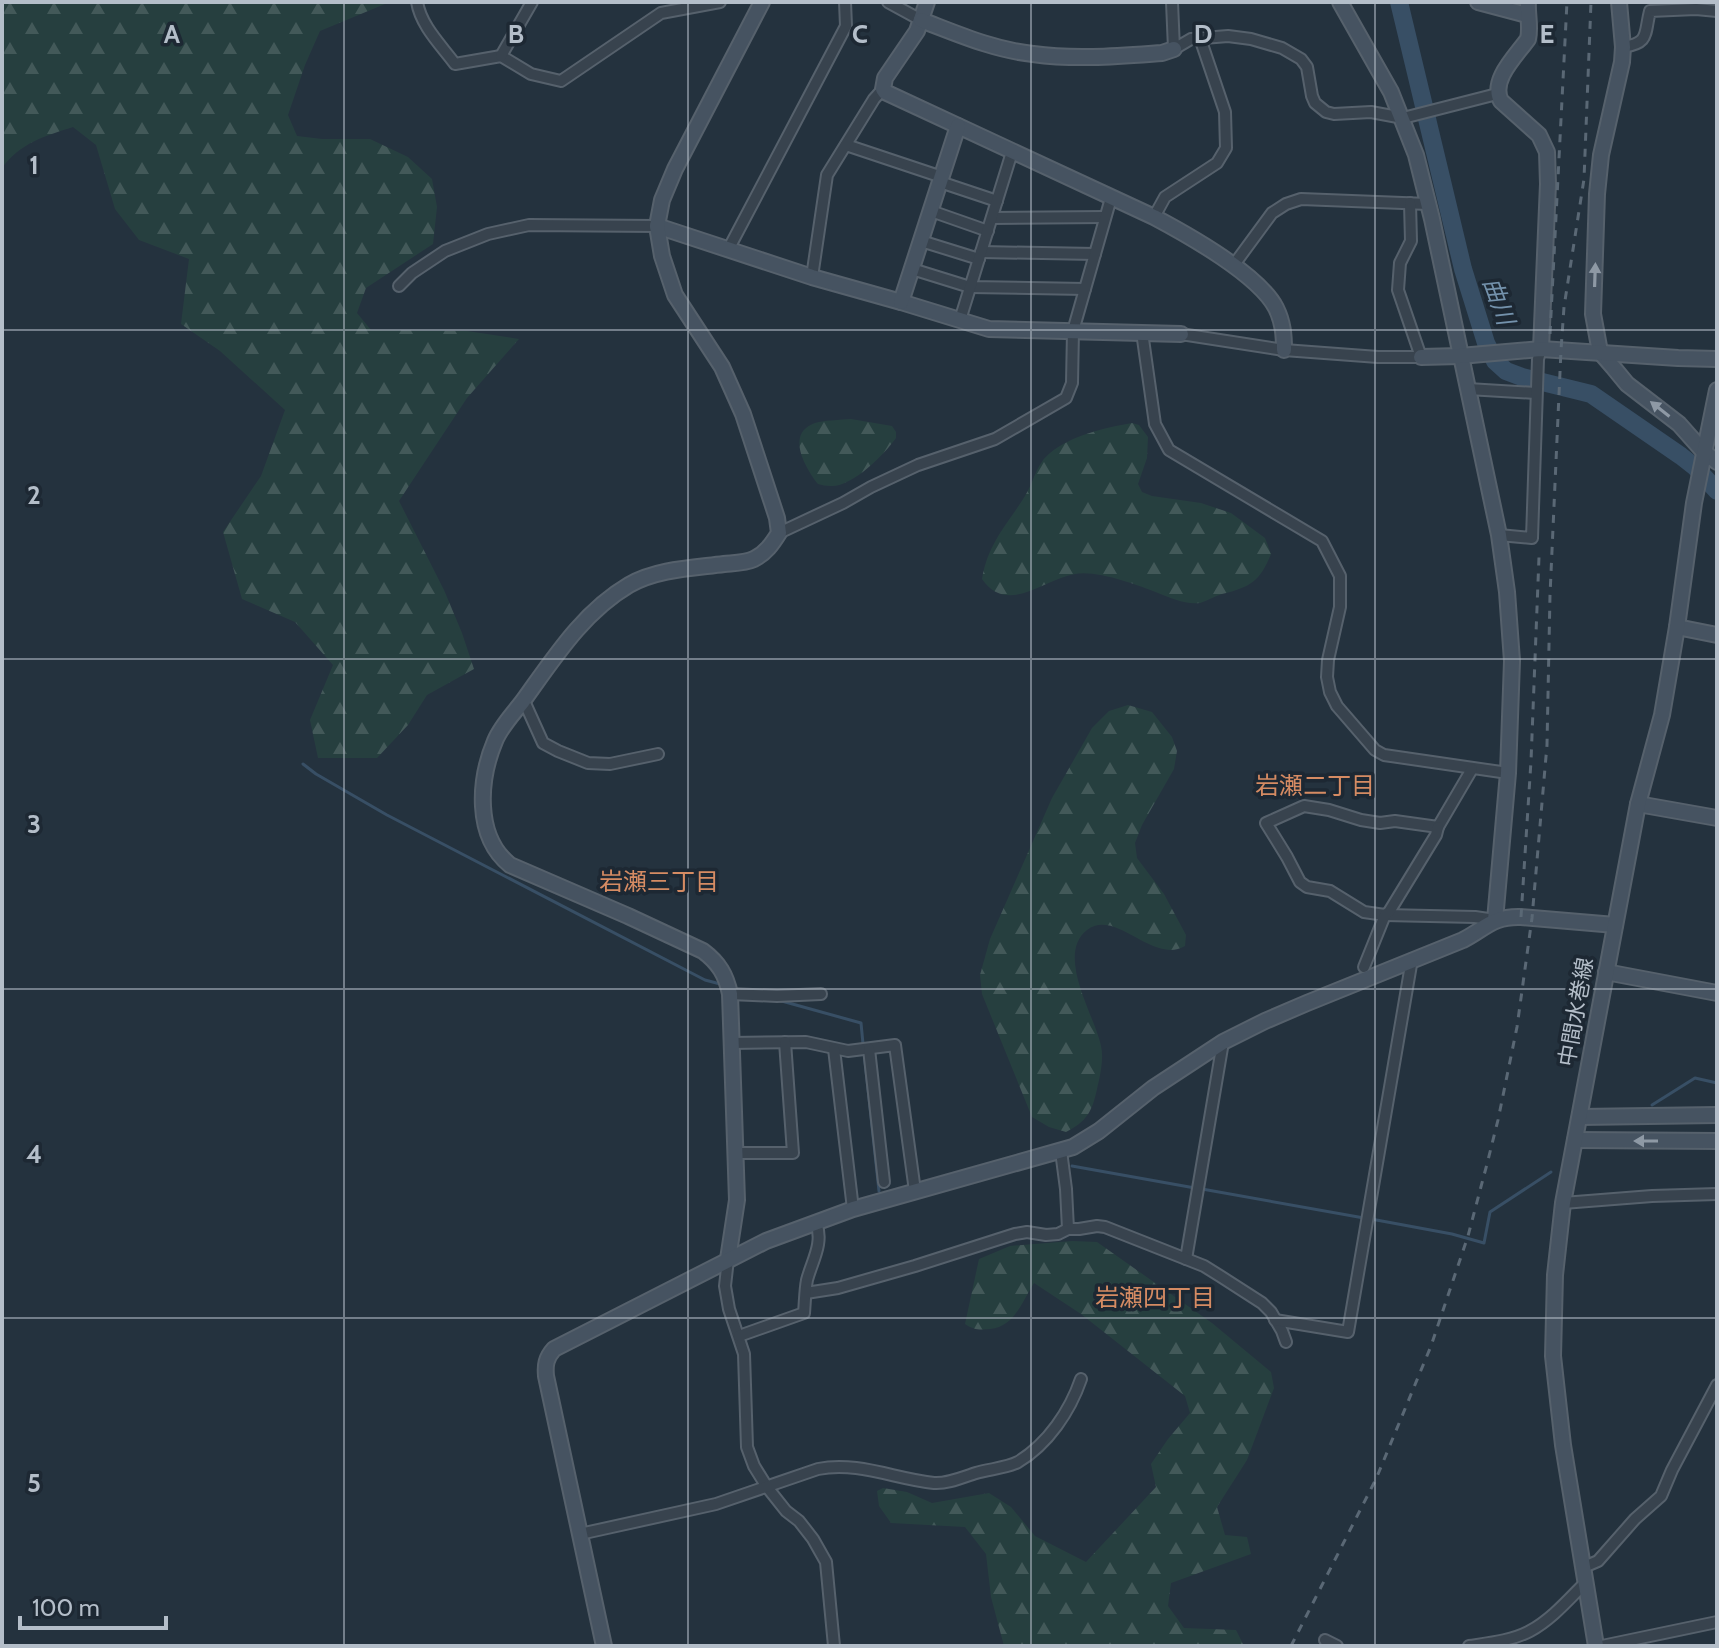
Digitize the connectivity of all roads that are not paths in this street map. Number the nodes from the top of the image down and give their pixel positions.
1 (417, 2) edge
2 (532, 2) edge
3 (720, 2) edge
4 (762, 2) edge
5 (845, 2) edge
6 (888, 2) edge
7 (927, 2) edge
8 (1172, 2) edge
9 (1340, 2) edge
10 (1619, 2) edge
11 (1485, 4) edge
12 (1649, 6) edge
13 (1528, 8) edge
14 (1717, 11) edge
15 (921, 20) junction
16 (1199, 39) junction
17 (1623, 47) junction
18 (1174, 49) junction
19 (501, 56) junction
20 (883, 89) junction
21 (1497, 94) junction
22 (1410, 116) junction
23 (958, 126) junction
24 (846, 145) junction
25 (1012, 152) junction
26 (941, 179) junction
27 (1111, 198) junction
28 (997, 201) junction
29 (1410, 203) junction
30 (1428, 204) junction
31 (931, 211) junction
32 (1105, 217) junction
33 (1154, 217) junction
34 (992, 218) junction
35 (657, 226) junction
36 (988, 231) junction
37 (921, 241) junction
38 (728, 250) junction
39 (1095, 254) junction
40 (980, 256) junction
41 (1233, 266) junction
42 (912, 269) junction
43 (812, 277) junction
44 (399, 286) dead end
45 (970, 287) junction
46 (1085, 289) junction
47 (901, 302) junction
48 (960, 320) junction
49 (1073, 331) junction
50 (1142, 332) junction
51 (1181, 334) joint
52 (1284, 350) junction
53 (1536, 352) junction
54 (1600, 352) junction
55 (1460, 356) junction
56 (1421, 357) junction
57 (1717, 359) edge
58 (1468, 389) junction
59 (1717, 390) edge
60 (1536, 392) junction
61 (1702, 456) junction
62 (1717, 462) edge
63 (779, 533) junction
64 (1499, 535) junction
65 (1677, 627) junction
66 (1717, 635) edge
67 (524, 701) junction
68 (658, 754) dead end
69 (1472, 769) junction
70 (1508, 773) junction
71 (1638, 804) junction
72 (1717, 818) edge
73 (1438, 827) junction
74 (1385, 915) junction
75 (1495, 920) junction
76 (1615, 925) junction
77 (1412, 959) junction
78 (1364, 967) dead end
79 (1606, 972) junction
80 (1717, 993) edge
81 (730, 994) junction
82 (821, 994) dead end
83 (785, 1042) junction
84 (1223, 1042) junction
85 (731, 1043) junction
86 (834, 1049) junction
87 (869, 1049) junction
88 (1717, 1115) edge
89 (1580, 1117) junction
90 (1575, 1140) junction
91 (1717, 1141) edge
92 (1061, 1151) junction
93 (736, 1153) junction
94 (884, 1182) dead end
95 (915, 1191) junction
96 (1717, 1194) edge
97 (1563, 1203) junction
98 (853, 1209) junction
99 (816, 1223) junction
100 (1068, 1229) junction
101 (728, 1259) junction
102 (1186, 1259) junction
103 (806, 1293) junction
104 (1275, 1320) junction
105 (739, 1336) junction
106 (1286, 1342) dead end
107 (1081, 1379) dead end
108 (1717, 1385) edge
109 (767, 1487) junction
110 (580, 1534) junction
111 (1585, 1574) junction
112 (1717, 1622) edge
113 (1325, 1640) dead end
114 (604, 1646) edge
115 (834, 1646) edge
116 (1337, 1646) edge
117 (1469, 1646) edge
118 (1599, 1646) edge

1 - 19 street
2 - 19 street
3 - 19 street
4 - 35 street
5 - 38 street
6 - 15 street
7 - 15 street
8 - 18 street
9 - 22 street
10 - 17 street
11 - 13 street
12 - 14 street
12 - 17 street
13 - 21 street
15 - 18 street
15 - 20 street
16 - 18 street
16 - 22 street
16 - 33 street
54 -> 17 street
20 - 23 street
20 - 24 street
21 - 22 street
21 - 53 street
22 - 30 street
23 - 25 street
23 - 26 street
24 - 26 street
24 - 43 street
25 - 27 street
25 - 28 street
26 - 28 street
26 - 31 street
27 - 32 street
27 - 33 street
28 - 34 street
29 - 30 street
29 - 41 street
29 - 56 street
30 - 55 street
31 - 36 street
31 - 37 street
32 - 34 street
32 - 39 street
33 - 41 street
34 - 36 street
35 - 38 street
35 - 44 street
35 - 63 street
36 - 40 street
37 - 40 street
37 - 42 street
38 - 43 street
39 - 40 street
39 - 46 street
40 - 45 street
41 - 52 street
42 - 45 street
42 - 47 street
43 - 47 street
45 - 46 street
45 - 48 street
46 - 49 street
47 - 48 street
48 - 49 street
49 - 50 street
49 - 63 street
50 - 51 street
50 - 69 street
51 - 52 street
52 - 56 street
53 - 54 street
53 - 55 street
53 - 60 street
54 - 57 street
61 -> 54 street
55 - 56 street
55 - 58 street
58 - 60 street
58 - 64 street
59 - 61 street, 中間水巻線
60 - 64 street
61 - 62 street
61 - 65 street, 中間水巻線
63 - 67 street
64 - 70 street
65 - 66 street
65 - 71 street, 中間水巻線
67 - 68 street
67 - 81 street
69 - 70 street
69 - 73 street
70 - 75 street
71 - 72 street
71 - 76 street, 中間水巻線
73 - 74 street
73 - 74 street
74 - 75 street
74 - 78 street
75 - 76 street
75 - 77 street
76 - 79 street, 中間水巻線
77 - 84 street
77 - 104 street
79 - 80 street
79 - 89 street, 中間水巻線
81 - 82 street
81 - 85 street
83 - 85 street
83 - 86 street
83 - 93 street
84 - 92 street
84 - 102 street
85 - 93 street
86 - 87 street
86 - 98 street
87 - 94 street
87 - 95 street
88 - 89 street
89 - 90 street, 中間水巻線
91 -> 90 street
90 - 97 street, 中間水巻線
92 - 95 street
92 - 100 street
93 - 101 street
95 - 98 street
96 - 97 street
97 - 111 street, 中間水巻線
98 - 99 street
99 - 101 street
99 - 103 street
100 - 102 street
100 - 103 street
101 - 105 street
101 - 110 street
102 - 104 street
103 - 105 street
104 - 106 street
105 - 109 street
107 - 109 street
108 - 111 street
109 - 110 street
109 - 115 street
110 - 114 street
111 - 117 street
111 - 118 street, 中間水巻線
112 - 118 street
113 - 116 street

